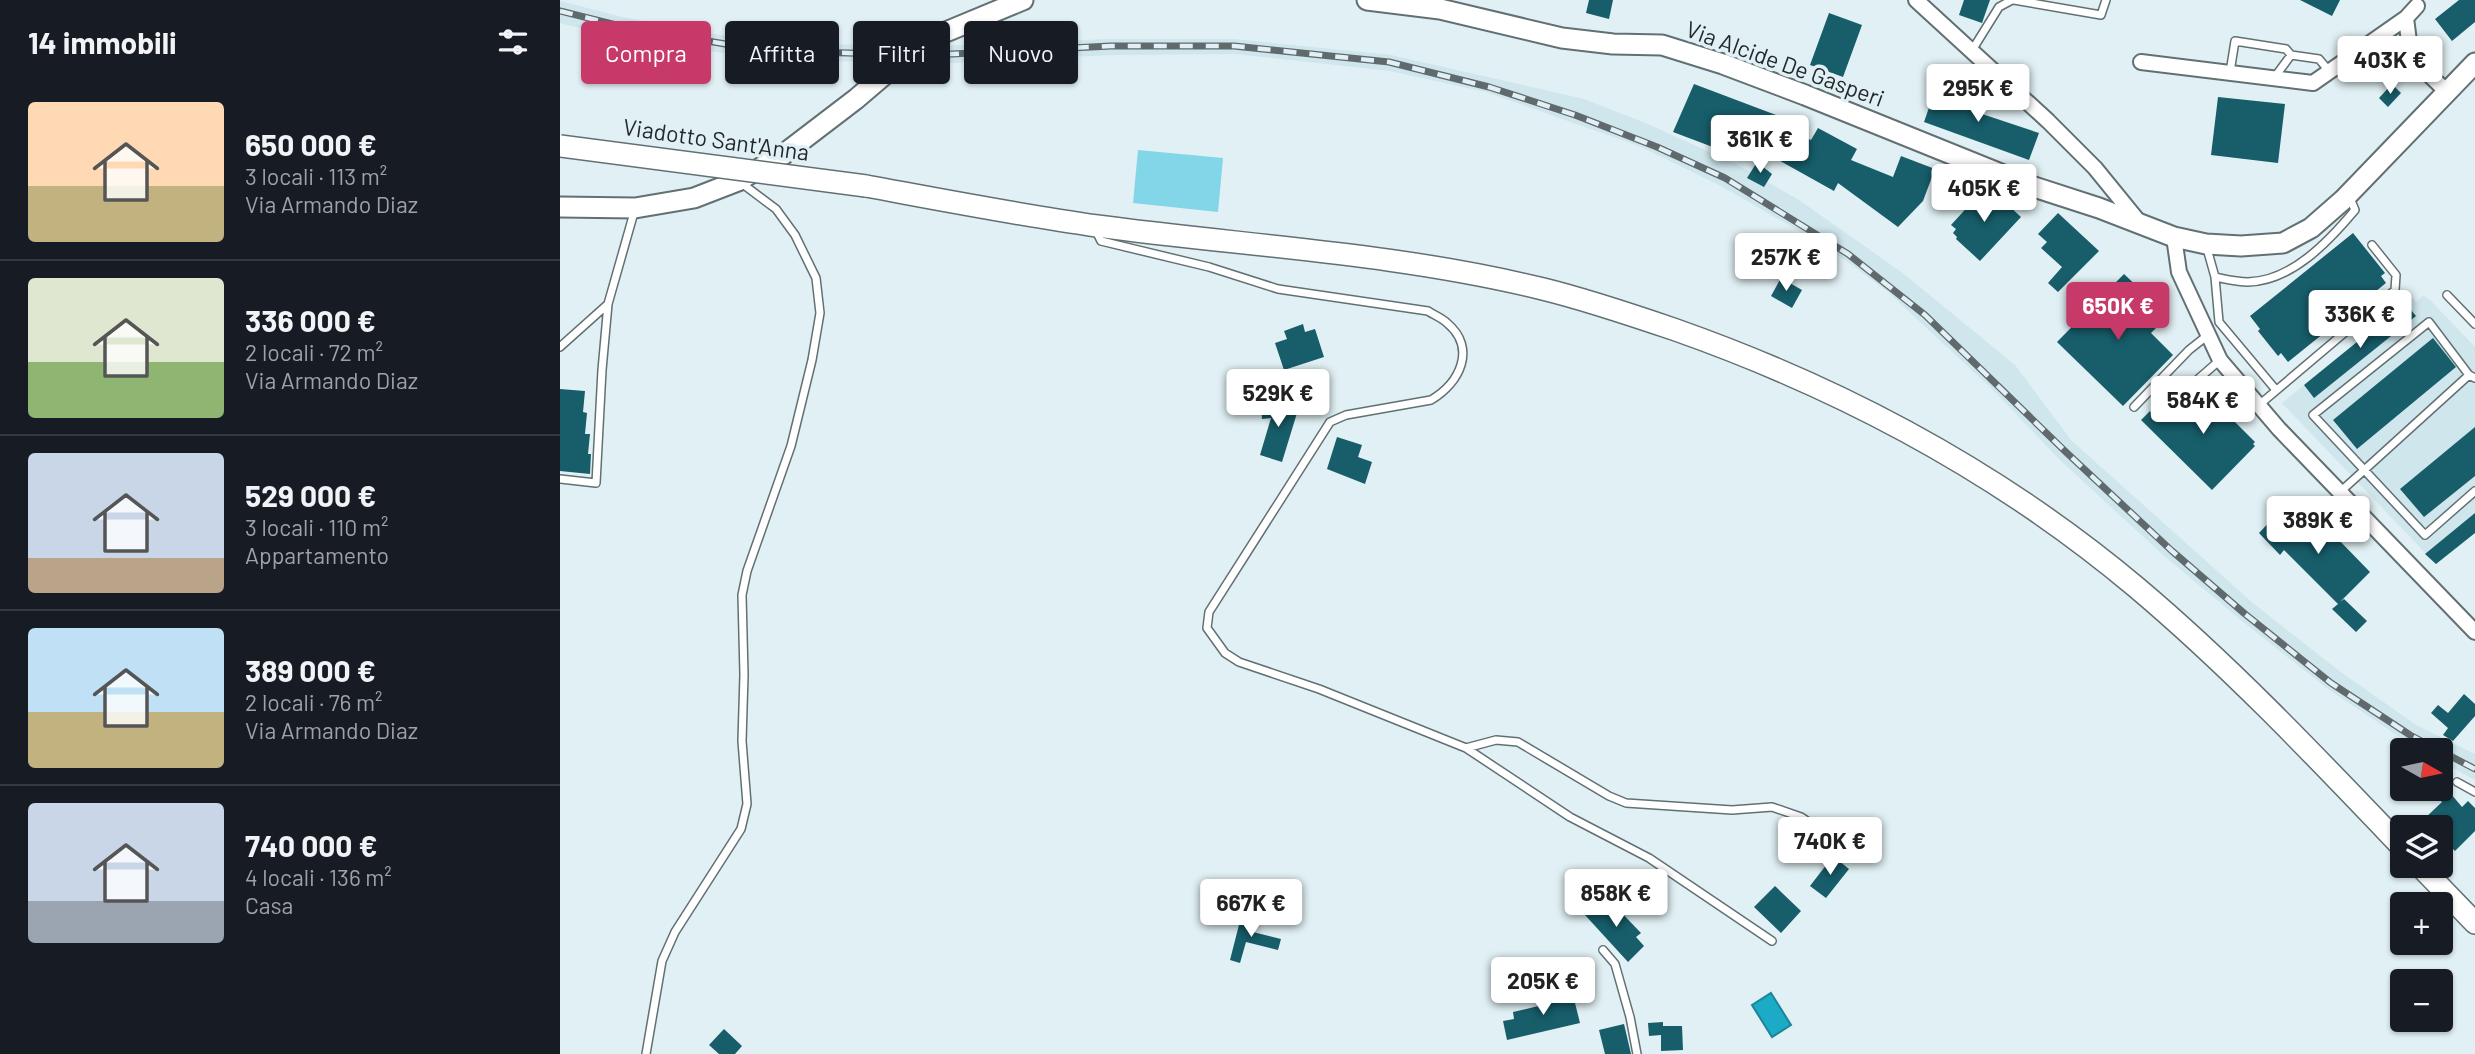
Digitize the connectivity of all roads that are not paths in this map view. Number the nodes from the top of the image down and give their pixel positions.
1 (1023, 0) edge
2 (1367, 0) edge
3 (1916, 0) edge
4 (2013, 0) edge
5 (2106, 0) edge
6 (2415, 2) edge
7 (1434, 4) edge
8 (2406, 18) junction
9 (1971, 52) junction
10 (2291, 55) junction
11 (2141, 62) dead end
12 (2475, 63) edge
13 (2329, 71) junction
14 (2230, 73) junction
15 (2274, 78) junction
16 (2447, 92) junction
17 (560, 146) edge
18 (738, 181) junction
19 (2348, 195) junction
20 (560, 207) edge
21 (635, 208) junction
22 (1093, 225) junction
23 (2142, 226) junction
24 (2174, 237) junction
25 (2206, 244) junction
26 (2372, 245) dead end
27 (2215, 277) junction
28 (2448, 295) dead end
29 (608, 304) junction
30 (2475, 324) edge
31 (2208, 334) junction
32 (560, 347) edge
33 (2220, 360) junction
34 (2472, 377) edge
35 (2276, 390) junction
36 (2259, 405) junction
37 (2134, 407) dead end
38 (2158, 414) dead end
39 (2365, 470) junction
40 (560, 479) edge
41 (2475, 491) edge
42 (2340, 492) junction
43 (2475, 632) edge
44 (1466, 748) junction
45 (2458, 782) dead end
46 (2475, 792) edge
47 (1826, 834) dead end
48 (2390, 834) edge
49 (2432, 878) edge
50 (2475, 923) edge
51 (1772, 941) dead end
52 (1603, 950) dead end
53 (646, 1054) edge
54 (1637, 1054) edge

1 - 18 main road
2 - 7 main road, Via Alcide De Gasperi
3 - 9 street
4 - 5 lane
4 - 9 lane
6 - 8 street
7 - 23 main road, Via Alcide De Gasperi
8 - 13 street
8 - 16 street
9 - 23 street
10 - 13 lane
10 - 14 lane
10 - 15 lane
11 - 14 street
12 - 16 main road, Via Alcide De Gasperi
13 - 15 street
14 - 15 street
16 - 19 main road, Via Alcide De Gasperi
17 - 22 main road, Viadotto Sant'Anna, bridge
18 - 21 main road
18 - 53 lane
19 - 25 main road, Via Alcide De Gasperi
19 - 27 lane
20 - 21 main road
21 - 29 lane
22 - 44 lane
22 - 48 main road, Viadotto Sant'Anna
23 - 24 main road, Via Alcide De Gasperi
24 - 25 main road, Via Alcide De Gasperi
24 - 31 street
25 - 27 lane
26 - 35 lane
27 - 35 lane
28 - 30 lane
29 - 32 lane
29 - 40 lane
31 - 33 street
31 - 37 lane
33 - 36 street
33 - 38 lane
34 - 39 lane
34 - 39 lane
35 - 36 lane
36 - 42 street
39 - 41 lane
39 - 42 lane
42 - 43 street
44 - 47 lane
44 - 51 lane
45 - 46 lane
49 - 50 main road
52 - 54 lane

